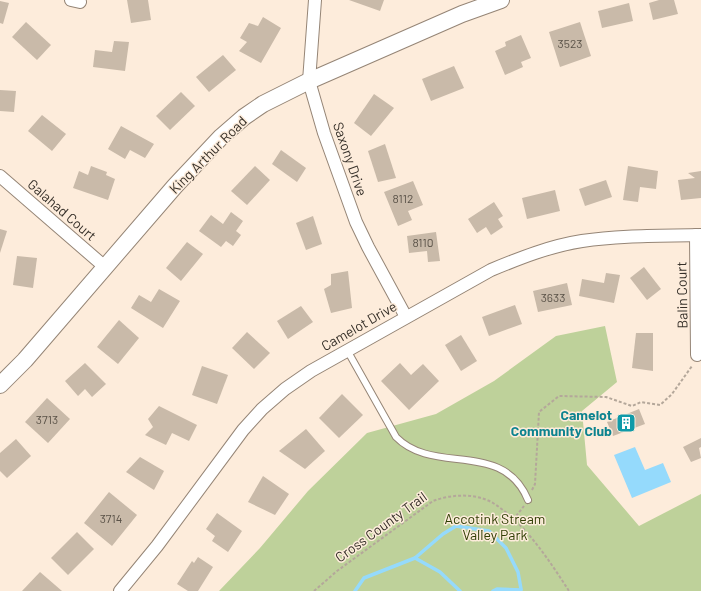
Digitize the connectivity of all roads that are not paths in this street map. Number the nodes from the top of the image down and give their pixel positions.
1 (315, 0) edge
2 (500, 0) edge
3 (309, 81) junction
4 (0, 176) edge
5 (698, 235) edge
6 (105, 267) junction
7 (406, 317) junction
8 (347, 350) junction
9 (697, 355) dead end
10 (0, 385) edge
11 (528, 500) road end
12 (120, 591) edge

1 - 3 street, Saxony Drive
2 - 3 street, King Arthur Road
3 - 6 street, King Arthur Road
3 - 7 street, Saxony Drive
4 - 6 street, Galahad Court
5 - 7 street, Camelot Drive
5 - 9 street, Balin Court
6 - 10 street, King Arthur Road
7 - 8 street, Camelot Drive
8 - 11 lane
8 - 12 street, Camelot Drive

